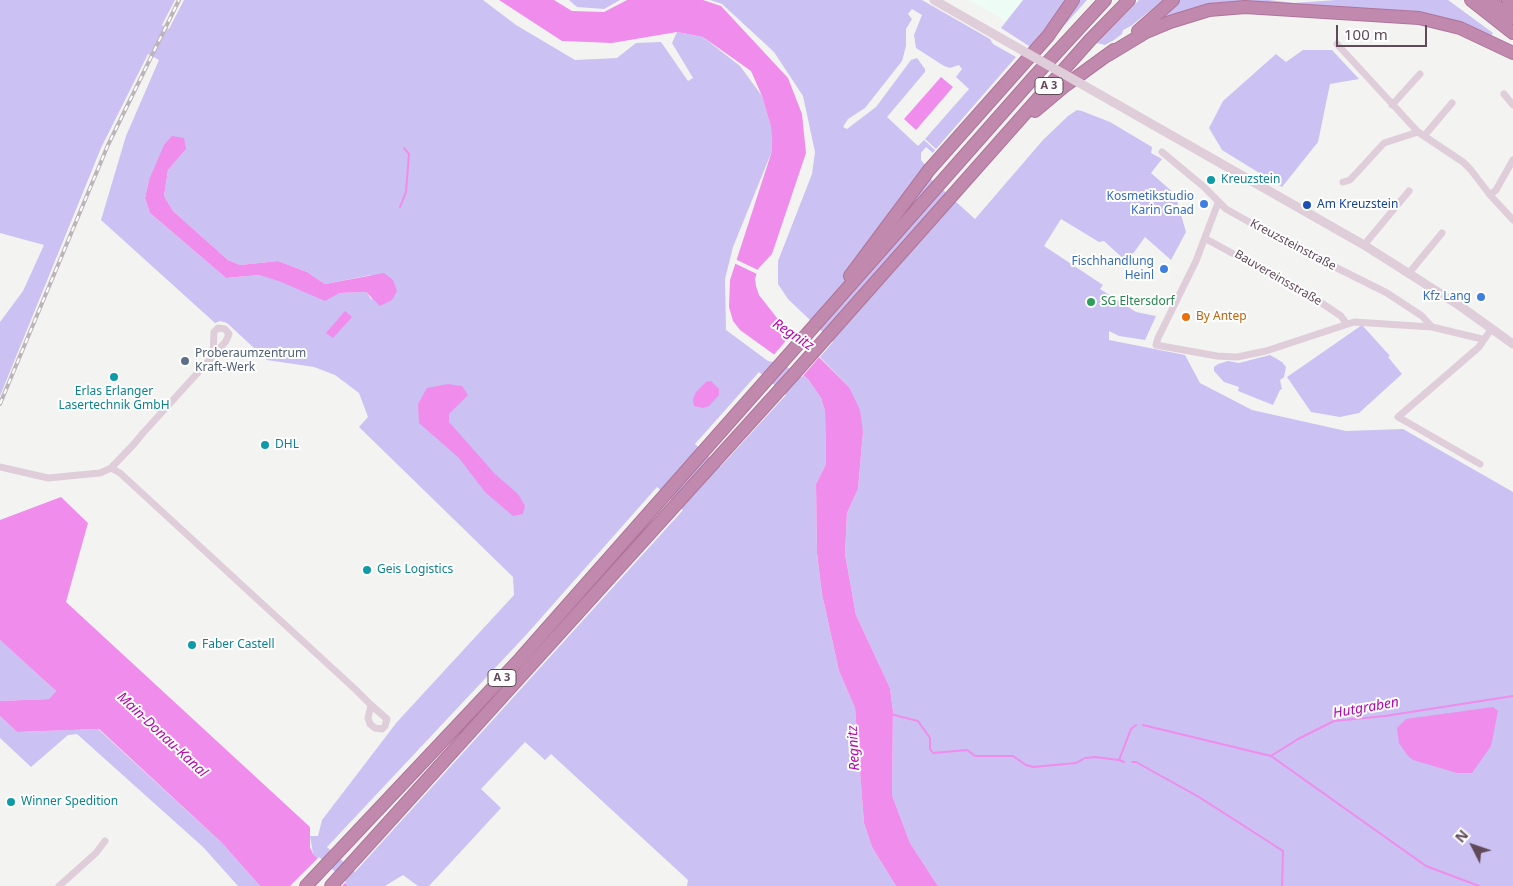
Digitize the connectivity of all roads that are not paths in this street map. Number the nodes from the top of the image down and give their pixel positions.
1 (934, 0) edge
2 (1073, 0) edge
3 (1093, 0) edge
4 (1105, 0) edge
5 (1129, 0) edge
6 (1173, 0) edge
7 (1471, 0) edge
8 (1488, 0) edge
9 (1508, 0) edge
10 (1513, 4) edge
11 (1513, 18) edge
12 (1513, 33) edge
13 (1337, 44) dead end
14 (1513, 53) edge
15 (1108, 55) junction
16 (1420, 74) dead end
17 (1504, 94) dead end
18 (1452, 103) dead end
19 (1392, 105) junction
20 (1513, 105) edge
21 (1421, 134) junction
22 (1162, 152) dead end
23 (1513, 160) edge
24 (946, 166) junction
25 (967, 178) junction
26 (1343, 182) dead end
27 (1409, 191) dead end
28 (1490, 195) junction
29 (1218, 203) junction
30 (1513, 220) edge
31 (899, 221) junction
32 (1442, 233) dead end
33 (1206, 239) junction
34 (1364, 245) junction
35 (1409, 273) junction
36 (827, 313) junction
37 (1346, 323) junction
38 (1432, 327) junction
39 (1492, 328) junction
40 (1482, 339) junction
41 (1513, 344) edge
42 (213, 356) dead end
43 (1480, 464) dead end
44 (0, 467) edge
45 (111, 468) junction
46 (371, 705) dead end
47 (105, 841) dead end
48 (59, 886) edge
49 (306, 886) edge
50 (331, 886) edge

1 - 34 street, bridge
2 - 24 highway
3 - 24 highway
4 - 24 highway, A 3
5 - 25 highway, A 3
6 - 15 highway
7 - 12 highway
8 - 11 highway
9 - 10 highway
13 - 19 street
14 - 15 highway
15 - 25 highway
16 - 19 street
17 - 20 street
18 - 21 street
19 - 21 street
21 - 26 street
21 - 28 street
22 - 29 street, Kreuzsteinstraße
23 - 28 street
24 - 31 highway, A 3
25 - 50 highway, A 3
27 - 34 street
28 - 30 street
29 - 33 street
29 - 38 street, Kreuzsteinstraße
31 - 36 highway, A 3
31 - 36 highway
32 - 35 street
33 - 37 street, Bauvereinsstraße
33 - 37 street
34 - 35 street
35 - 39 street
36 - 49 highway, A 3
37 - 38 street
38 - 40 street
39 - 40 street
39 - 41 street
40 - 43 street
42 - 45 street
44 - 45 street
45 - 46 street
47 - 48 street

